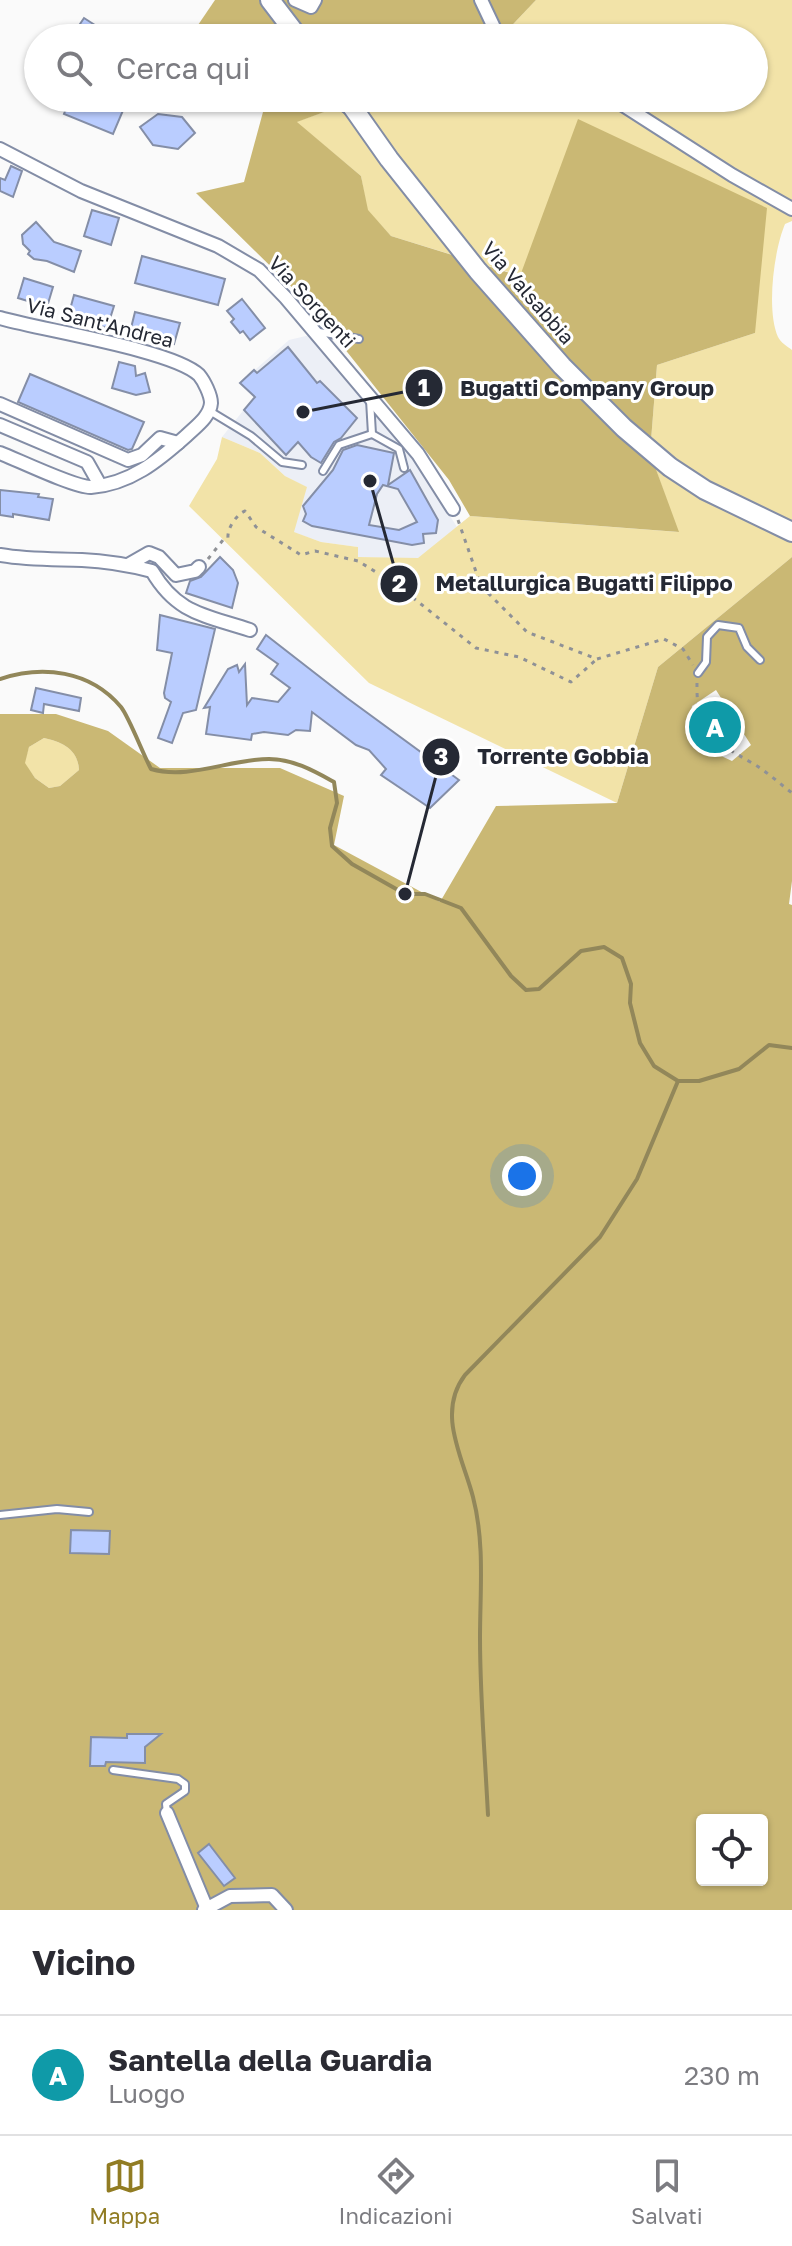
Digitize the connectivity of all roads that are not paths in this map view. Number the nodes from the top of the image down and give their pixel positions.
1 (270, 0) edge
2 (295, 0) edge
3 (315, 0) edge
4 (481, 0) edge
5 (288, 24) edge
6 (492, 24) edge
7 (356, 112) edge
8 (634, 112) edge
9 (0, 149) edge
10 (792, 209) edge
11 (0, 318) edge
12 (315, 332) junction
13 (359, 339) dead end
14 (370, 397) junction
15 (0, 404) edge
16 (208, 410) junction
17 (0, 425) edge
18 (372, 434) junction
19 (178, 443) junction
20 (0, 453) edge
21 (302, 465) dead end
22 (404, 468) dead end
23 (323, 471) dead end
24 (100, 485) junction
25 (453, 509) dead end
26 (792, 532) edge
27 (0, 555) edge
28 (128, 565) junction
29 (199, 567) road end
30 (250, 630) dead end
31 (760, 660) dead end
32 (698, 673) road end
33 (89, 1512) dead end
34 (0, 1515) edge
35 (113, 1770) dead end
36 (167, 1813) joint
37 (205, 1909) edge
38 (286, 1910) edge

1 - 5 main road
2 - 3 street
4 - 6 street
7 - 26 main road, Via Valsabbia
8 - 10 street
9 - 12 street, Via Sorgenti
11 - 16 street, Via Sant'Andrea
12 - 13 lane
12 - 14 street, Via Sorgenti
14 - 18 lane
14 - 25 street, Via Sorgenti
15 - 19 street
16 - 19 street
16 - 21 lane
17 - 24 street
18 - 22 lane
18 - 23 lane
19 - 24 street
20 - 24 street
27 - 28 street
28 - 29 street
28 - 30 street
31 - 32 lane
33 - 34 lane
35 - 36 lane
36 - 37 street
37 - 38 street

